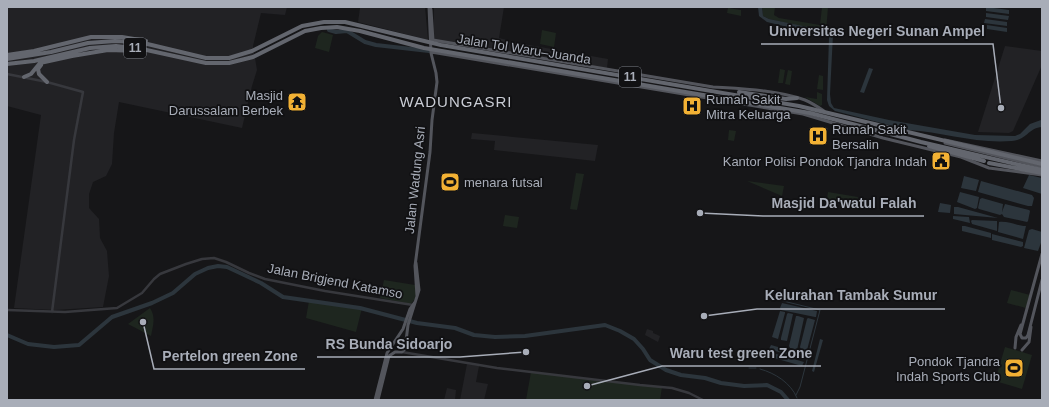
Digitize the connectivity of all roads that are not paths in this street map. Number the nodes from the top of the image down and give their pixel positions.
1 (430, 7) edge
2 (434, 40) junction
3 (455, 44) junction
4 (431, 46) junction
5 (461, 46) junction
6 (430, 52) junction
7 (7, 55) edge
8 (72, 56) junction
9 (194, 56) junction
10 (452, 56) junction
11 (459, 57) junction
12 (7, 60) edge
13 (189, 60) junction
14 (7, 64) edge
15 (571, 69) junction
16 (7, 74) edge
17 (24, 77) junction
18 (47, 82) junction
19 (715, 90) junction
20 (797, 98) junction
21 (816, 106) junction
22 (825, 112) junction
23 (814, 117) junction
24 (822, 120) junction
25 (896, 136) junction
26 (937, 141) junction
27 (935, 151) junction
28 (984, 161) dead end
29 (989, 163) dead end
30 (1042, 164) edge
31 (1042, 173) edge
32 (1042, 254) edge
33 (1042, 280) edge
34 (414, 304) junction
35 (7, 310) edge
36 (52, 312) junction
37 (1024, 317) junction
38 (1032, 319) junction
39 (406, 324) junction
40 (403, 329) junction
41 (407, 331) junction
42 (391, 346) junction
43 (1015, 348) dead end
44 (1022, 350) dead end
45 (403, 351) junction
46 (395, 352) junction
47 (377, 400) edge
48 (703, 400) edge

1 - 2 main road
1 - 4 main road
2 - 3 main road
2 - 4 main road
3 - 5 main road
3 - 10 main road
4 - 6 main road
5 - 11 main road
5 - 20 main road
6 - 10 main road
6 - 34 main road, Jalan Wadung Asri
7 - 9 highway
8 - 13 highway
8 - 17 highway
8 - 18 highway
9 - 12 highway, Jalan Tol Waru–Juanda / 11
9 - 15 highway, Jalan Tol Waru–Juanda / 11
10 - 11 main road
11 - 23 main road
13 - 14 highway, Jalan Tol Waru–Juanda / 11
13 - 15 highway, Jalan Tol Waru–Juanda / 11
15 - 19 highway, Jalan Tol Waru–Juanda / 11
15 - 25 highway, Jalan Tol Waru–Juanda / 11
16 - 17 street
17 - 18 street
18 - 36 street
19 - 20 highway
19 - 30 highway, Jalan Tol Waru–Juanda / 11
20 - 21 main road
21 - 22 main road
21 - 23 main road
22 - 24 main road
22 - 26 main road
23 - 24 main road
24 - 27 main road
25 - 28 highway
25 - 31 highway, Jalan Tol Waru–Juanda / 11
26 - 27 main road
26 - 30 main road
27 - 31 main road
29 - 31 highway
32 - 37 main road
33 - 38 main road
34 - 36 street, Jalan Brigjend Katamso
34 - 39 main road, Jalan Wadung Asri
35 - 36 street, Jalan Brigjend Katamso
37 - 38 main road
37 - 43 main road
38 - 44 main road
39 - 40 main road
39 - 41 main road
40 - 41 main road
40 - 42 main road
41 - 45 main road
42 - 46 main road
42 - 47 main road
45 - 46 main road
45 - 48 street
46 - 47 main road

